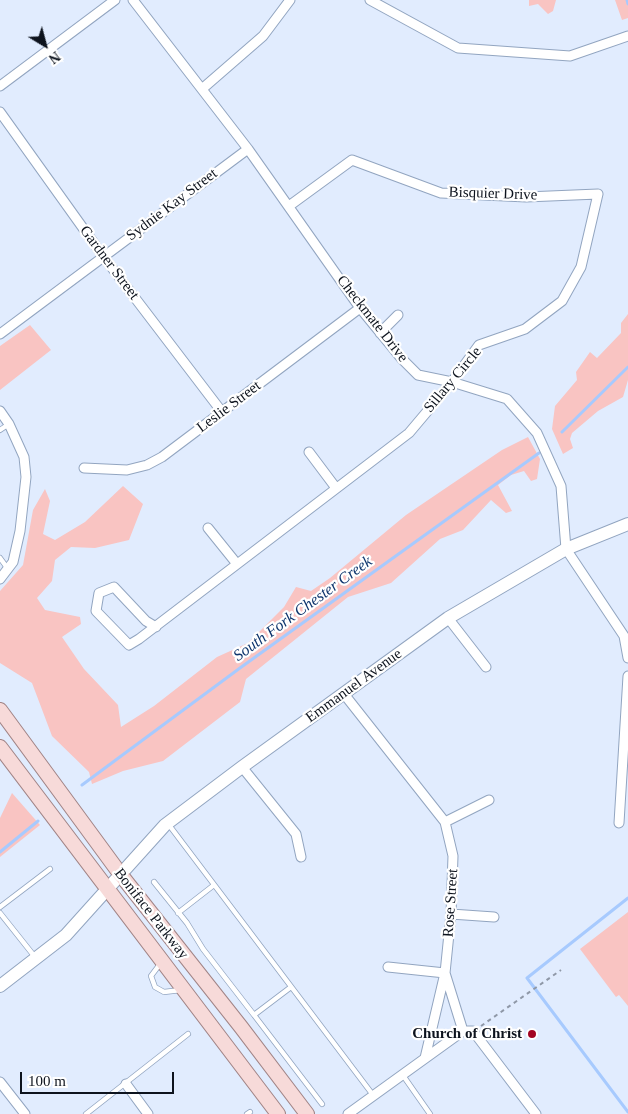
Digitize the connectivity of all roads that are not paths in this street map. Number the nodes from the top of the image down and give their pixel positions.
1 (115, 0) edge
2 (133, 0) edge
3 (290, 0) edge
4 (370, 0) edge
5 (628, 36) edge
6 (0, 86) edge
7 (202, 89) junction
8 (0, 112) edge
9 (248, 149) junction
10 (598, 194) joint
11 (289, 206) junction
12 (103, 256) junction
13 (360, 308) junction
14 (398, 315) dead end
15 (380, 333) junction
16 (0, 334) edge
17 (452, 382) junction
18 (0, 411) edge
19 (222, 412) junction
20 (9, 424) junction
21 (0, 430) edge
22 (309, 452) dead end
23 (84, 468) dead end
24 (336, 488) junction
25 (628, 524) edge
26 (208, 528) dead end
27 (566, 549) junction
28 (0, 558) edge
29 (237, 564) junction
30 (8, 568) junction
31 (0, 579) edge
32 (448, 618) junction
33 (156, 626) junction
34 (628, 658) edge
35 (486, 667) dead end
36 (628, 676) edge
37 (344, 694) junction
38 (0, 710) edge
39 (0, 746) edge
40 (242, 767) junction
41 (489, 800) dead end
42 (445, 822) junction
43 (168, 823) junction
44 (619, 823) dead end
45 (301, 857) dead end
46 (50, 869) dead end
47 (121, 876) junction
48 (154, 882) dead end
49 (214, 885) junction
50 (108, 888) junction
51 (0, 907) edge
52 (0, 913) edge
53 (178, 913) junction
54 (451, 914) junction
55 (494, 917) dead end
56 (36, 958) junction
57 (163, 961) junction
58 (388, 967) dead end
59 (445, 973) junction
60 (0, 986) edge
61 (291, 987) junction
62 (185, 990) junction
63 (254, 1015) junction
64 (463, 1031) junction
65 (188, 1034) dead end
66 (425, 1058) junction
67 (402, 1074) junction
68 (0, 1082) edge
69 (126, 1084) junction
70 (373, 1095) junction
71 (322, 1104) dead end
72 (25, 1114) edge
73 (86, 1114) edge
74 (148, 1114) edge
75 (278, 1114) edge
76 (307, 1114) edge
77 (348, 1114) edge
78 (430, 1114) edge
79 (536, 1114) edge

1 - 6 street
2 - 7 street, Checkmate Drive
3 - 7 street
4 - 5 street
7 - 9 street, Checkmate Drive
8 - 12 street, Gardner Street
9 - 11 street, Checkmate Drive
9 - 12 street, Sydnie Kay Street
10 - 11 street, Bisquier Drive
10 - 17 street, Sillary Circle
11 - 13 street, Checkmate Drive
12 - 16 street, Sydnie Kay Street
12 - 19 street, Gardner Street
13 - 15 street, Checkmate Drive
13 - 19 street, Leslie Street
14 - 15 street
15 - 17 street, Checkmate Drive
17 - 24 street, Sillary Circle
17 - 27 street, Checkmate Drive
18 - 20 street
19 - 23 street, Leslie Street
20 - 21 lane
20 - 30 street
22 - 24 street
24 - 29 street, Sillary Circle
25 - 27 street, Emmanuel Avenue
26 - 29 street
27 - 32 street, Emmanuel Avenue
27 - 34 street, Checkmate Drive
28 - 30 lane
29 - 33 street, Sillary Circle
30 - 31 street
32 - 35 street
32 - 37 street, Emmanuel Avenue
33 - 33 street, Sillary Circle
36 - 44 street
37 - 40 street, Emmanuel Avenue
37 - 42 street, Rose Street
38 - 47 main road, Boniface Parkway
39 - 50 main road, Boniface Parkway
40 - 43 street, Emmanuel Avenue
40 - 45 street
41 - 42 street
42 - 54 street, Rose Street
43 - 47 street, Emmanuel Avenue
43 - 49 lane
46 - 51 lane
47 - 50 street, Emmanuel Avenue
47 - 76 main road, Boniface Parkway
48 - 53 lane
49 - 53 lane
49 - 61 lane
50 - 56 street, Emmanuel Avenue
50 - 57 main road, Boniface Parkway
52 - 56 lane
53 - 63 lane
54 - 55 street
54 - 59 street, Rose Street
56 - 60 street, Emmanuel Avenue
57 - 62 main road, Boniface Parkway
57 - 62 lane
58 - 59 street
59 - 64 street, Rose Street
59 - 66 street
61 - 63 lane
61 - 70 lane
62 - 75 main road, Boniface Parkway
63 - 71 lane
64 - 66 street
64 - 79 street
65 - 69 lane
66 - 67 street
67 - 70 street
67 - 78 lane
68 - 72 street
69 - 73 lane
69 - 74 street
70 - 77 street

